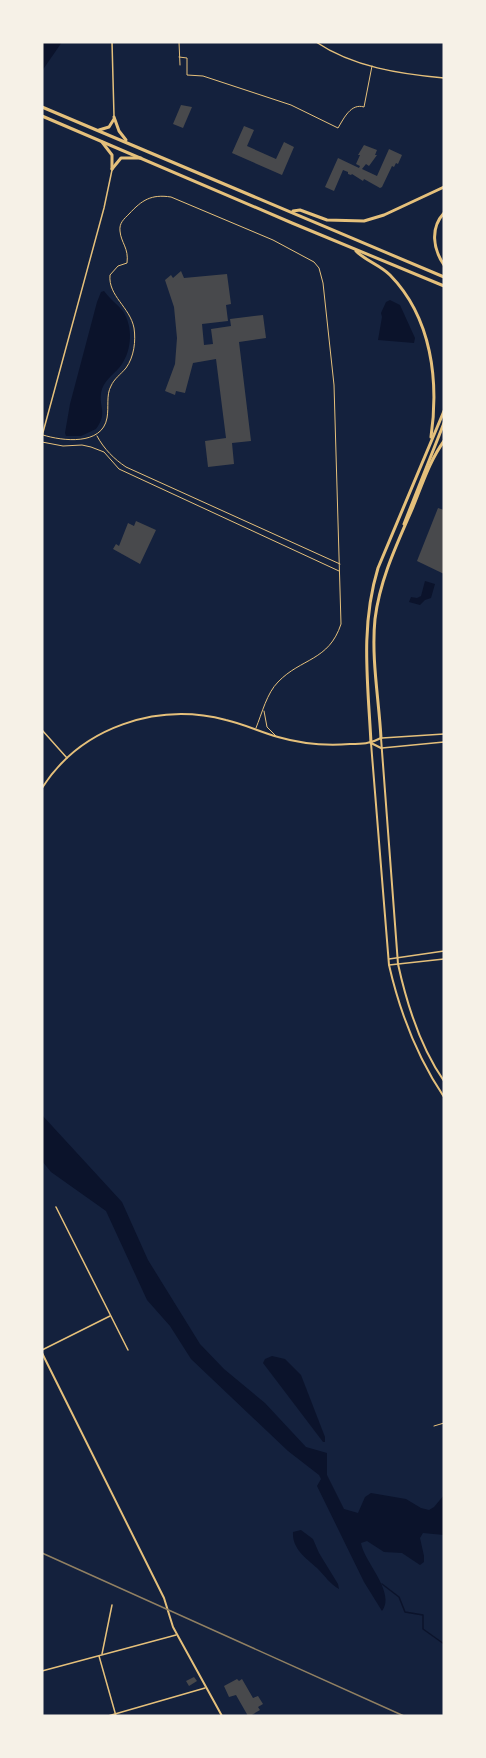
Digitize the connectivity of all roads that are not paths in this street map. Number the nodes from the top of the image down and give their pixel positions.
1 (112, 42) edge
2 (179, 42) edge
3 (316, 42) edge
4 (179, 57) junction
5 (180, 65) dead end
6 (372, 66) junction
7 (444, 78) edge
8 (42, 107) edge
9 (44, 117) edge
10 (114, 117) junction
11 (96, 130) junction
12 (101, 141) junction
13 (130, 143) junction
14 (144, 159) junction
15 (112, 169) junction
16 (444, 187) edge
17 (292, 211) junction
18 (444, 213) edge
19 (355, 250) junction
20 (444, 265) edge
21 (444, 277) edge
22 (444, 286) edge
23 (444, 411) edge
24 (444, 423) edge
25 (96, 434) junction
26 (42, 435) edge
27 (444, 441) edge
28 (42, 442) edge
29 (430, 444) junction
30 (403, 529) junction
31 (340, 564) junction
32 (340, 572) junction
33 (263, 708) junction
34 (255, 729) junction
35 (42, 730) edge
36 (444, 734) edge
37 (278, 737) junction
38 (381, 738) junction
39 (444, 742) edge
40 (371, 743) junction
41 (381, 748) junction
42 (67, 758) junction
43 (42, 788) edge
44 (444, 951) edge
45 (397, 957) junction
46 (388, 959) junction
47 (444, 959) edge
48 (398, 964) junction
49 (389, 965) junction
50 (444, 1081) edge
51 (444, 1097) edge
52 (56, 1207) dead end
53 (110, 1316) junction
54 (128, 1350) dead end
55 (42, 1352) edge
56 (444, 1423) edge
57 (434, 1426) dead end
58 (112, 1605) dead end
59 (176, 1635) junction
60 (100, 1655) junction
61 (42, 1671) edge
62 (206, 1687) junction
63 (115, 1715) edge
64 (108, 1716) edge
65 (222, 1716) edge

1 - 10 street
2 - 4 lane
3 - 6 street
4 - 5 lane
4 - 6 lane
6 - 7 street
8 - 11 highway
9 - 12 highway
10 - 11 highway
10 - 13 highway
11 - 13 highway
12 - 14 highway
12 - 15 highway
13 - 17 highway
14 - 15 highway
14 - 19 highway
15 - 26 street
16 - 17 highway
17 - 21 highway
18 - 20 highway
19 - 22 highway
19 - 29 highway
23 - 29 highway
24 - 30 highway
25 - 26 lane
25 - 31 lane
25 - 31 lane
27 - 30 highway
28 - 32 lane
29 - 40 highway
30 - 38 highway
31 - 32 lane
32 - 33 lane
33 - 34 lane
33 - 37 lane
34 - 37 street
34 - 42 street
35 - 42 street
36 - 38 street
37 - 40 street
38 - 40 street
38 - 41 street
39 - 41 street
40 - 41 street
40 - 46 street
41 - 45 street
42 - 43 street
44 - 45 street
45 - 46 street
45 - 48 street
46 - 49 street
47 - 48 street
48 - 49 street
48 - 50 street
49 - 51 street
52 - 53 street
53 - 54 street
53 - 55 street
55 - 59 street
56 - 57 lane
58 - 60 street
59 - 60 street
59 - 62 street
60 - 61 street
60 - 63 street
62 - 63 street
62 - 65 street
63 - 64 street

